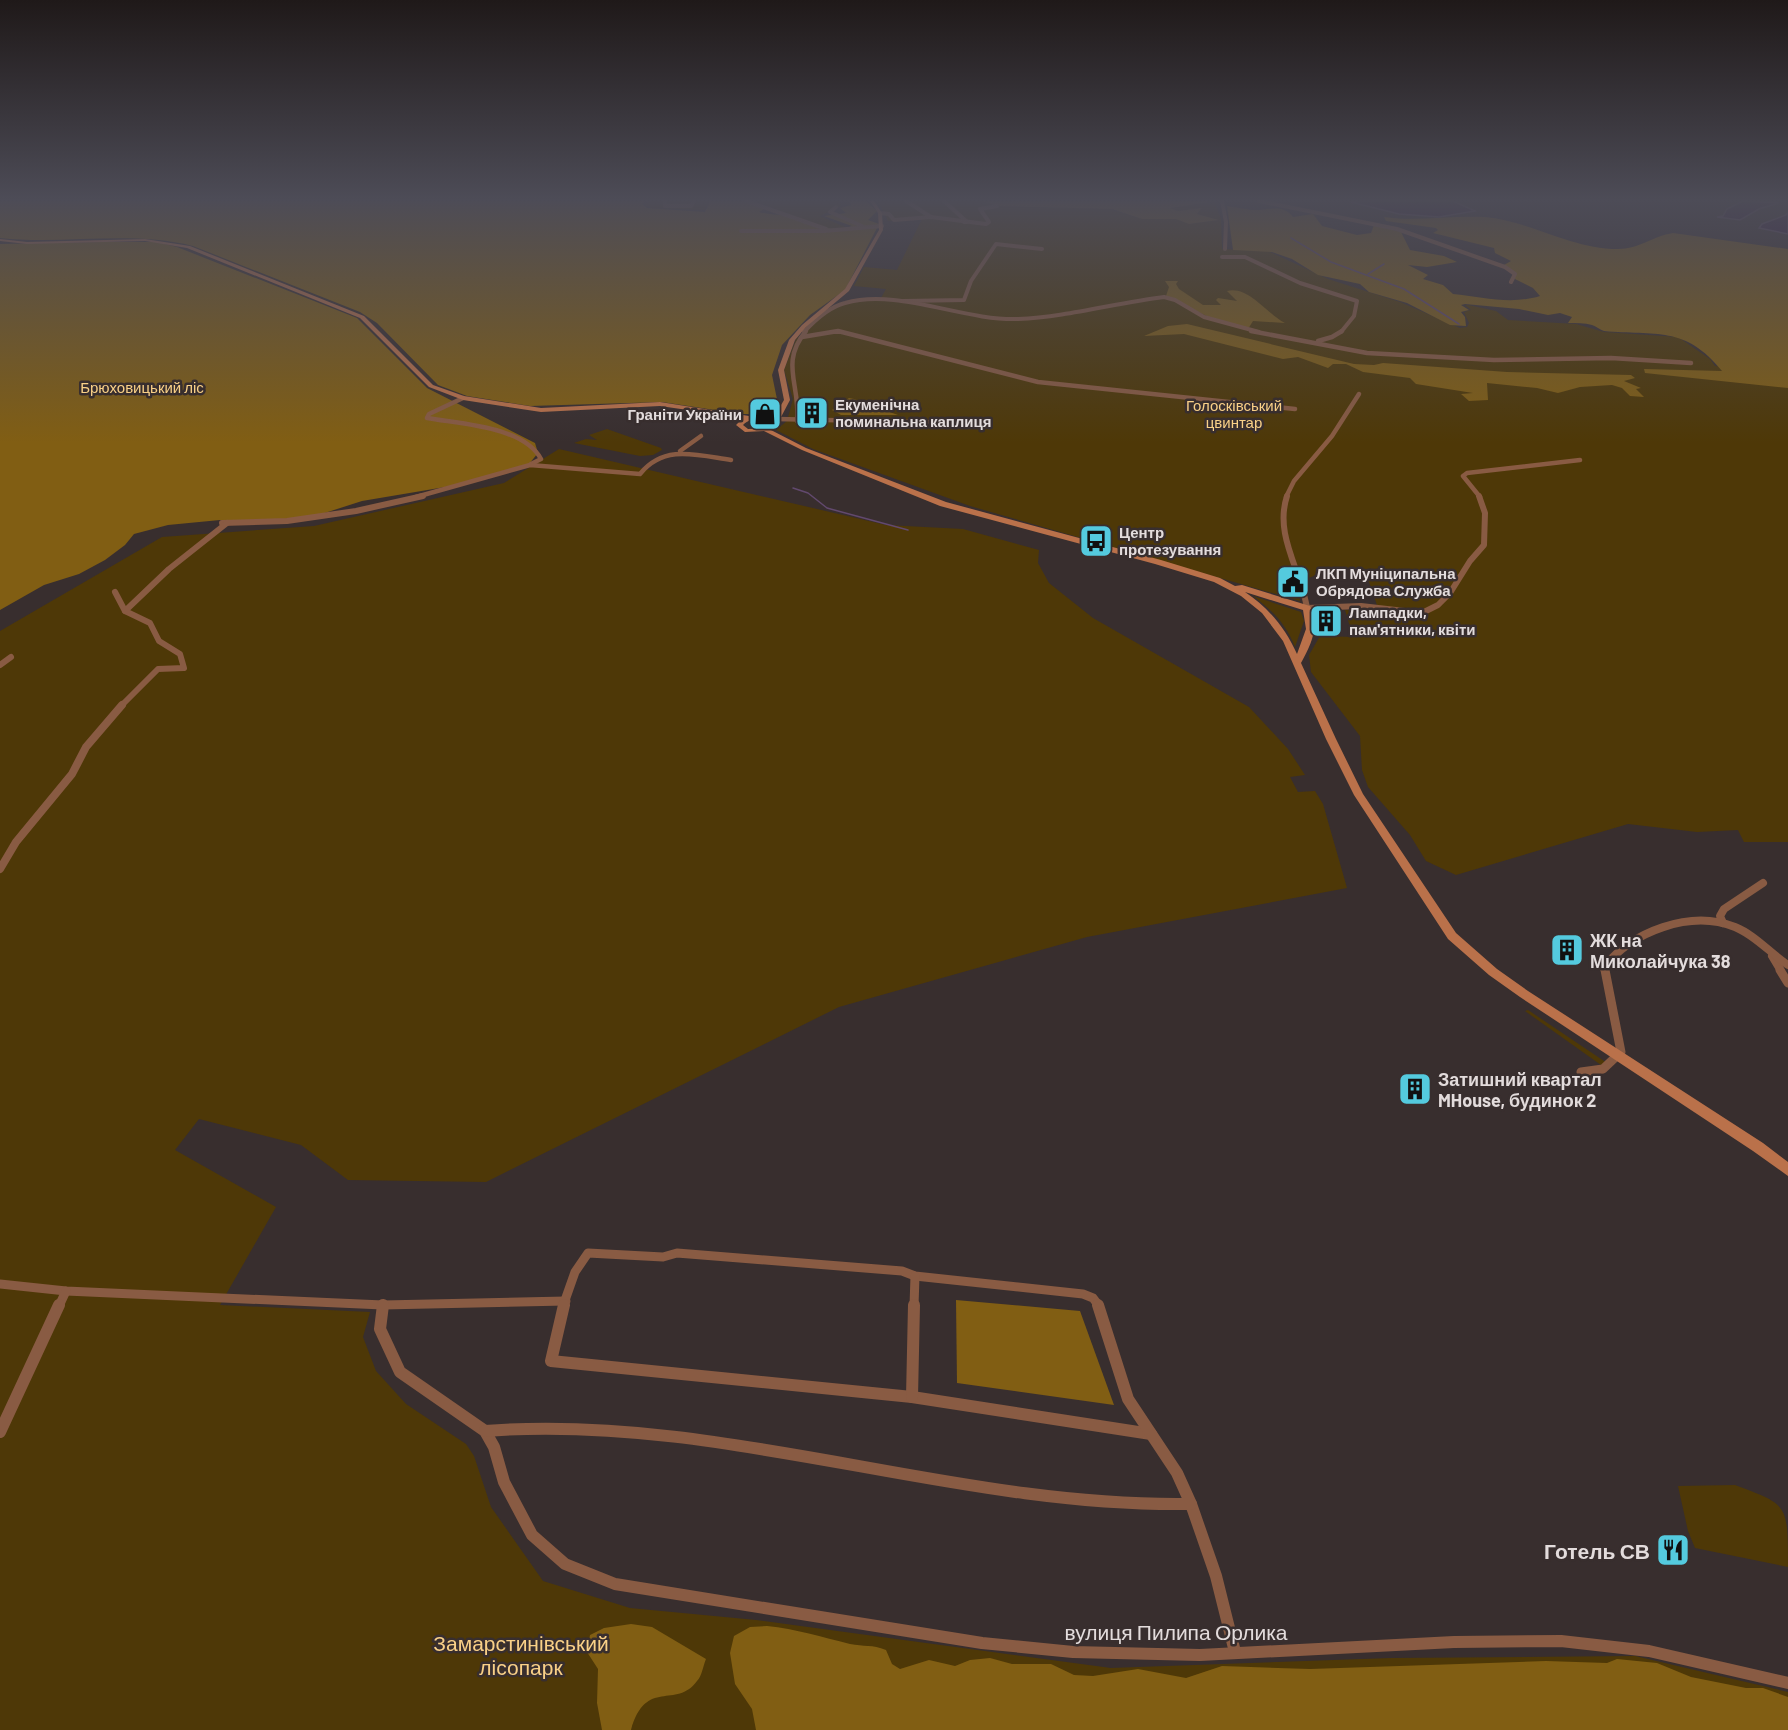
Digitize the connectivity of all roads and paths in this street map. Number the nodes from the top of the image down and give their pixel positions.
1 (274, 282) edge
2 (852, 282) edge
3 (971, 282) edge
4 (1299, 282) edge
5 (887, 301) junction
6 (1278, 336) junction
7 (801, 337) junction
8 (1691, 363) dead end
9 (1359, 394) dead end
10 (463, 398) junction
11 (1295, 409) dead end
12 (726, 416) junction
13 (750, 417) junction
14 (764, 418) junction
15 (776, 419) junction
16 (797, 421) junction
17 (969, 423) dead end
18 (739, 425) junction
19 (767, 428) junction
20 (701, 436) dead end
21 (680, 451) junction
22 (731, 460) dead end
23 (1580, 460) dead end
24 (530, 465) junction
25 (1217, 580) junction
26 (115, 592) dead end
27 (1307, 608) junction
28 (125, 611) junction
29 (11, 657) dead end
30 (1298, 661) junction
31 (0, 665) edge
32 (0, 869) edge
33 (1763, 884) dead end
34 (1723, 924) junction
35 (1771, 955) junction
36 (1788, 965) edge
37 (1788, 983) edge
38 (1618, 1057) junction
39 (1581, 1072) dead end
40 (1788, 1170) edge
41 (915, 1276) junction
42 (0, 1284) edge
43 (66, 1291) junction
44 (566, 1301) junction
45 (383, 1305) junction
46 (912, 1397) junction
47 (485, 1431) junction
48 (0, 1432) edge
49 (1151, 1434) junction
50 (1191, 1504) junction
51 (1236, 1652) junction
52 (1788, 1683) edge

1 - 10 street
2 - 15 street
3 - 5 street
4 - 6 street
5 - 6 street
5 - 7 street
6 - 8 street
7 - 11 street
7 - 16 street
9 - 27 street
10 - 12 street
10 - 24 street
12 - 13 street
12 - 18 street
13 - 14 street
13 - 18 street
14 - 15 street
14 - 19 street
15 - 16 street
15 - 19 street
16 - 17 street
18 - 19 street
19 - 25 street
20 - 21 street
21 - 22 street
21 - 24 street
23 - 27 street
24 - 28 street
25 - 27 street
25 - 30 street
26 - 28 street
27 - 30 street
28 - 32 street
29 - 31 street
30 - 38 street
33 - 34 street
34 - 35 street
34 - 38 street
35 - 36 street
35 - 37 street
38 - 39 street
38 - 40 street
41 - 44 street
41 - 46 street
41 - 49 street
42 - 43 street
43 - 45 street
43 - 48 street
44 - 45 street
44 - 46 street
45 - 47 street
46 - 49 street
47 - 50 street
47 - 51 street, вулиця Пилипа Орлика
49 - 50 street
50 - 51 street
51 - 52 street, вулиця Пилипа Орлика

